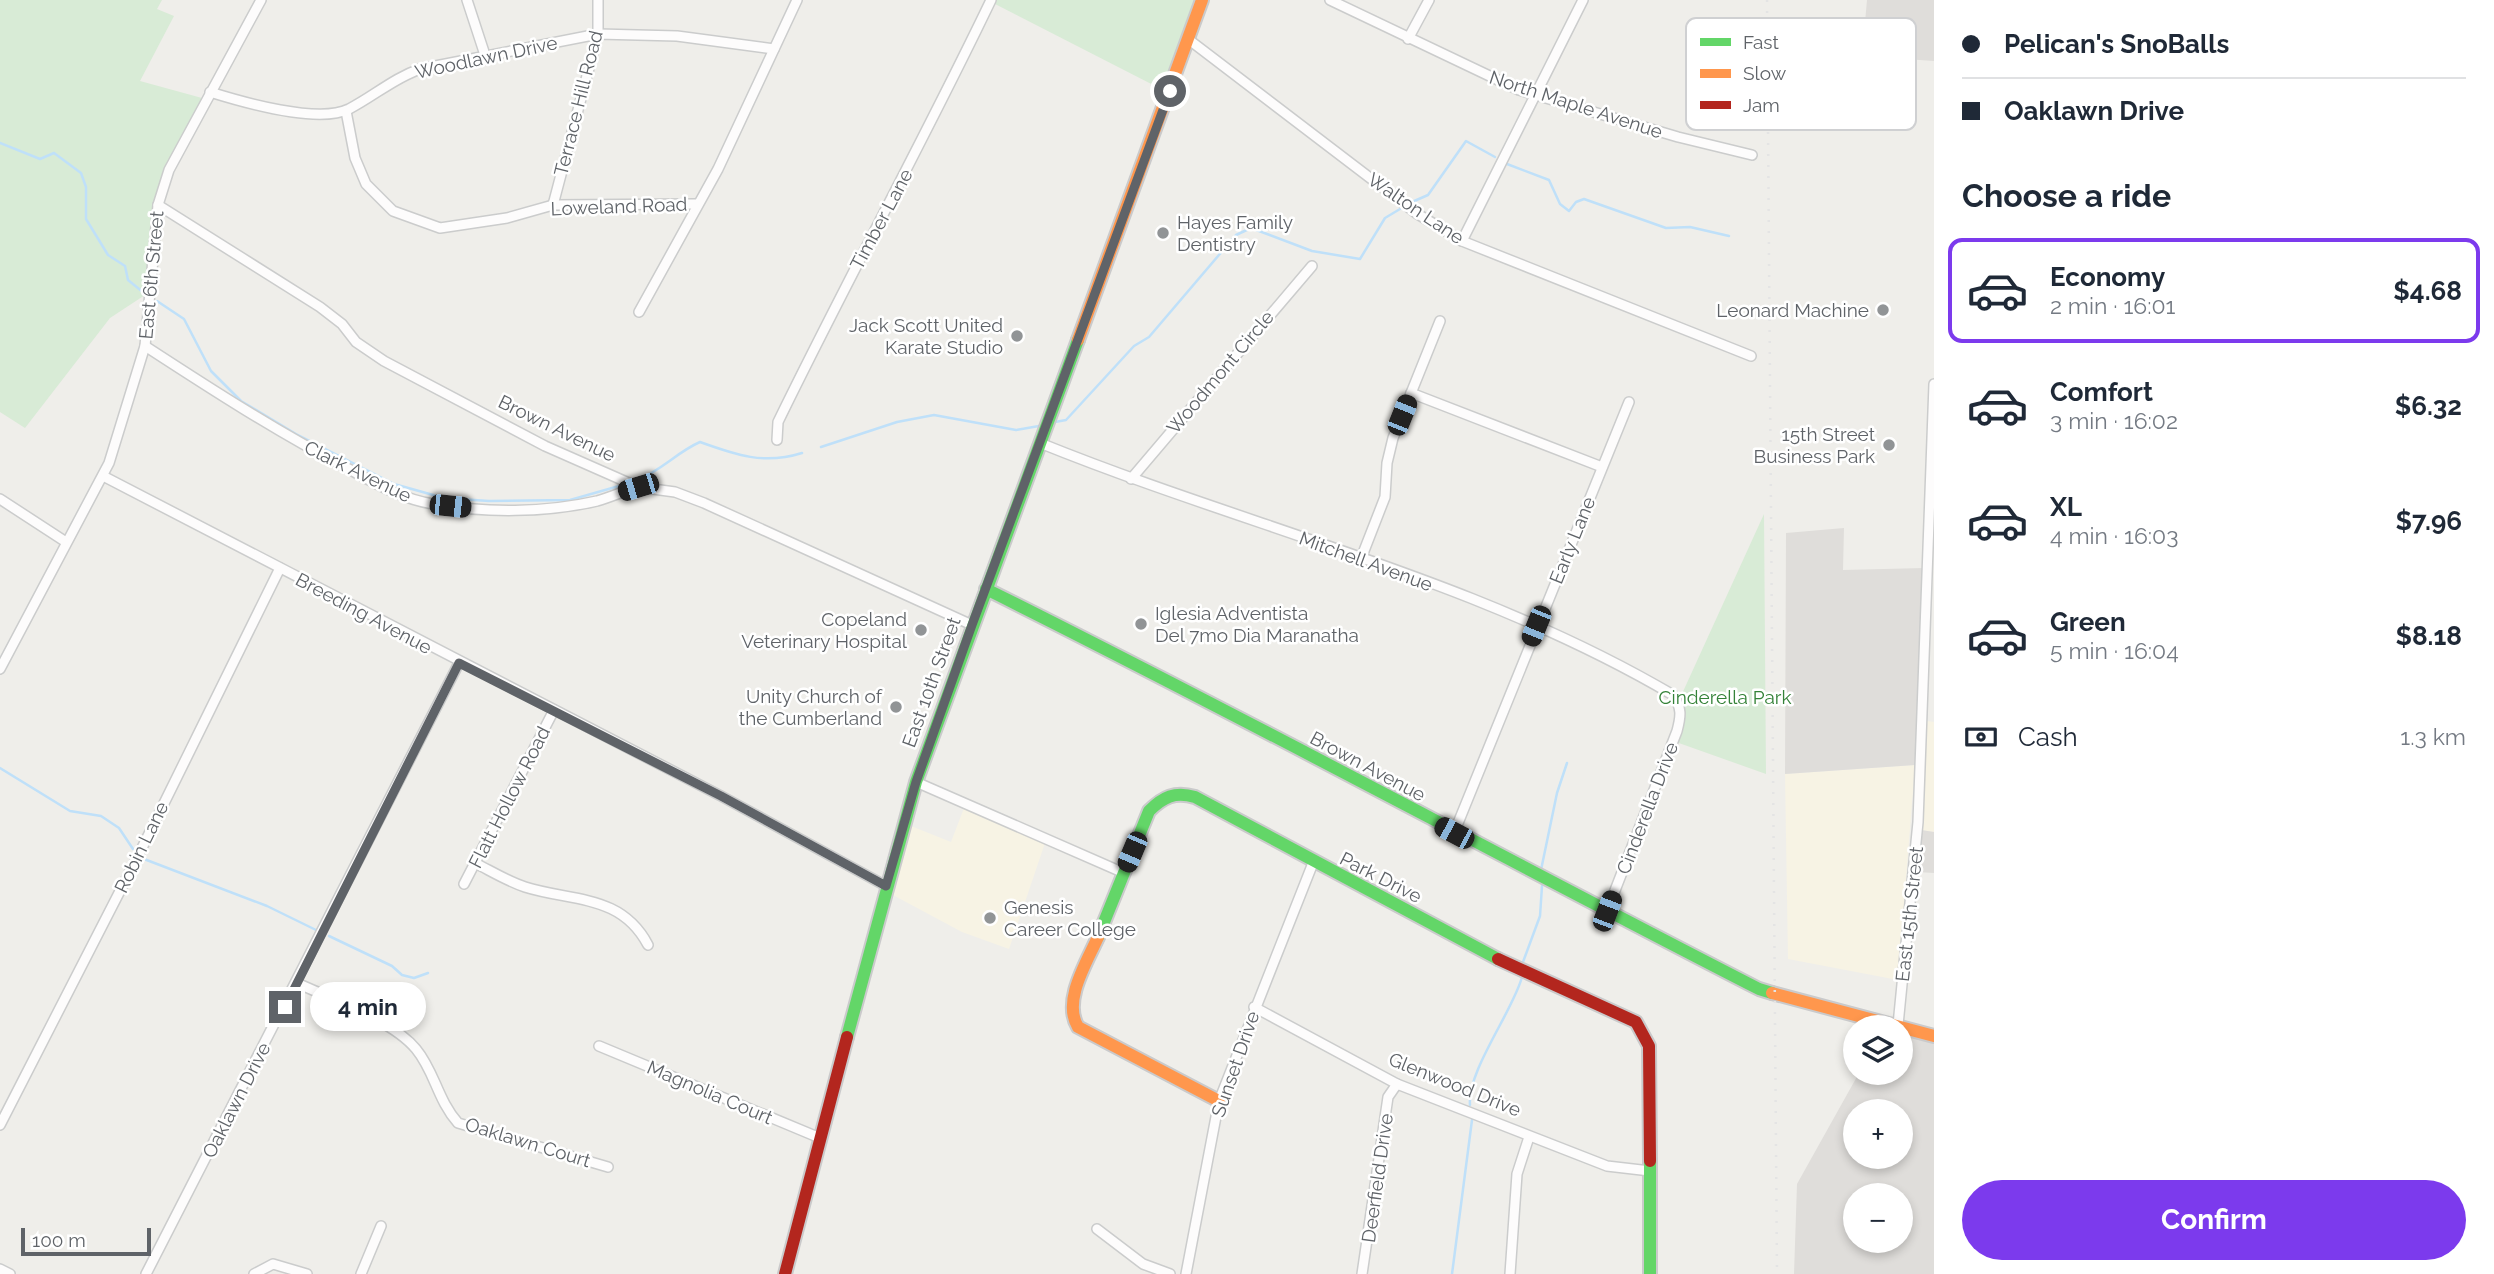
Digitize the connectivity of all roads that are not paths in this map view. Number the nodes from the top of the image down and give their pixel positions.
1 (261, 0) edge
2 (467, 0) edge
3 (598, 0) edge
4 (797, 0) edge
5 (992, 0) edge
6 (1202, 0) edge
7 (1330, 0) edge
8 (1429, 0) edge
9 (1583, 0) edge
10 (598, 34) junction
11 (1188, 39) junction
12 (1408, 39) junction
13 (774, 49) junction
14 (485, 55) junction
15 (210, 92) junction
16 (1533, 94) junction
17 (346, 111) junction
18 (1752, 155) dead end
19 (696, 204) junction
20 (158, 205) junction
21 (553, 205) junction
22 (1462, 241) junction
23 (1312, 266) dead end
24 (639, 312) dead end
25 (1440, 321) dead end
26 (145, 346) junction
27 (1751, 356) dead end
28 (1934, 384) edge
29 (1411, 393) junction
30 (1629, 402) dead end
31 (777, 440) dead end
32 (1040, 443) junction
33 (1602, 467) junction
34 (103, 476) junction
35 (1131, 479) junction
36 (638, 487) junction
37 (0, 499) edge
38 (66, 542) junction
39 (1931, 546) edge
40 (1362, 556) junction
41 (280, 568) junction
42 (986, 589) junction
43 (972, 625) junction
44 (1536, 626) junction
45 (459, 663) junction
46 (0, 669) edge
47 (1679, 704) joint
48 (554, 710) junction
49 (916, 782) junction
50 (1454, 833) junction
51 (475, 863) junction
52 (1313, 863) junction
53 (1124, 873) junction
54 (464, 884) dead end
55 (886, 886) junction
56 (1607, 911) junction
57 (648, 945) dead end
58 (297, 983) junction
59 (1254, 1007) junction
60 (1857, 1015) edge
61 (1899, 1015) edge
62 (1913, 1030) edge
63 (1934, 1036) edge
64 (599, 1046) dead end
65 (1397, 1084) junction
66 (1219, 1101) junction
67 (0, 1125) edge
68 (1529, 1137) junction
69 (820, 1138) junction
70 (608, 1167) dead end
71 (1650, 1171) junction
72 (382, 1226) dead end
73 (1097, 1229) dead end
74 (0, 1269) edge
75 (10, 1274) edge
76 (146, 1274) edge
77 (254, 1274) edge
78 (307, 1274) edge
79 (361, 1274) edge
80 (785, 1274) edge
81 (1170, 1274) edge
82 (1185, 1274) edge
83 (1362, 1274) edge
84 (1510, 1274) edge
85 (1650, 1274) edge

1 - 15 street, East 6th Street
2 - 14 street
3 - 10 street, Terrace Hill Road
4 - 13 street, Loweland Road
5 - 31 street, Timber Lane
6 - 11 street, East 10th Street
7 - 12 street, North Maple Avenue
8 - 12 street
9 - 16 street
10 - 13 street, Woodlawn Drive
10 - 14 street, Woodlawn Drive
10 - 21 street, Terrace Hill Road
11 - 22 street, Walton Lane
11 - 32 street, East 10th Street
12 - 16 street, North Maple Avenue
13 - 19 street, Loweland Road
14 - 17 street, Woodlawn Drive
15 - 17 street
15 - 20 street, East 6th Street
16 - 18 street, North Maple Avenue
16 - 22 street
17 - 21 street, Loweland Road
19 - 21 street, Loweland Road
19 - 24 street
20 - 26 street, East 6th Street
20 - 36 street, Brown Avenue
22 - 27 street, Walton Lane
23 - 35 street, Woodmont Circle
25 - 29 street
26 - 34 street, East 6th Street
26 - 36 street, Clark Avenue
28 - 39 street, East 15th Street
29 - 33 street
29 - 40 street
30 - 33 street, Early Lane
32 - 35 street, Mitchell Avenue
32 - 42 street, East 10th Street
33 - 44 street, Early Lane
34 - 38 street, East 6th Street
34 - 41 street, Breeding Avenue
35 - 40 street, Mitchell Avenue
36 - 43 street, Brown Avenue
37 - 38 street
38 - 46 street, East 6th Street
39 - 61 street, East 15th Street
40 - 44 street, Mitchell Avenue
41 - 45 street, Breeding Avenue
41 - 67 street, Robin Lane
42 - 43 street, East 10th Street
42 - 50 street, Brown Avenue
43 - 49 street, East 10th Street
44 - 47 street, Mitchell Avenue
44 - 50 street, Early Lane
45 - 48 street, Breeding Avenue
45 - 58 street, Oaklawn Drive
47 - 56 street, Cinderella Drive
48 - 51 street, Flatt Hollow Road
48 - 55 street, Breeding Avenue
49 - 53 street
49 - 55 street, East 10th Street
50 - 56 street, Brown Avenue
51 - 54 street, Flatt Hollow Road
51 - 57 street
52 - 53 street, Park Drive
52 - 59 street, Sunset Drive
52 - 71 street, Park Drive
53 - 66 street
55 - 69 street, East 10th Street
56 - 60 street, Brown Avenue
58 - 70 street, Oaklawn Court
58 - 76 street, Oaklawn Drive
59 - 65 street, Glenwood Drive
59 - 66 street, Sunset Drive
62 - 63 street, Brown Avenue
64 - 69 street, Magnolia Court
65 - 68 street, Glenwood Drive
65 - 83 street, Deerfield Drive
66 - 82 street, Sunset Drive
68 - 71 street, Glenwood Drive
68 - 84 street
69 - 80 street, East 10th Street
71 - 85 street, Park Drive
72 - 79 street
73 - 81 street
74 - 75 street
77 - 78 street

